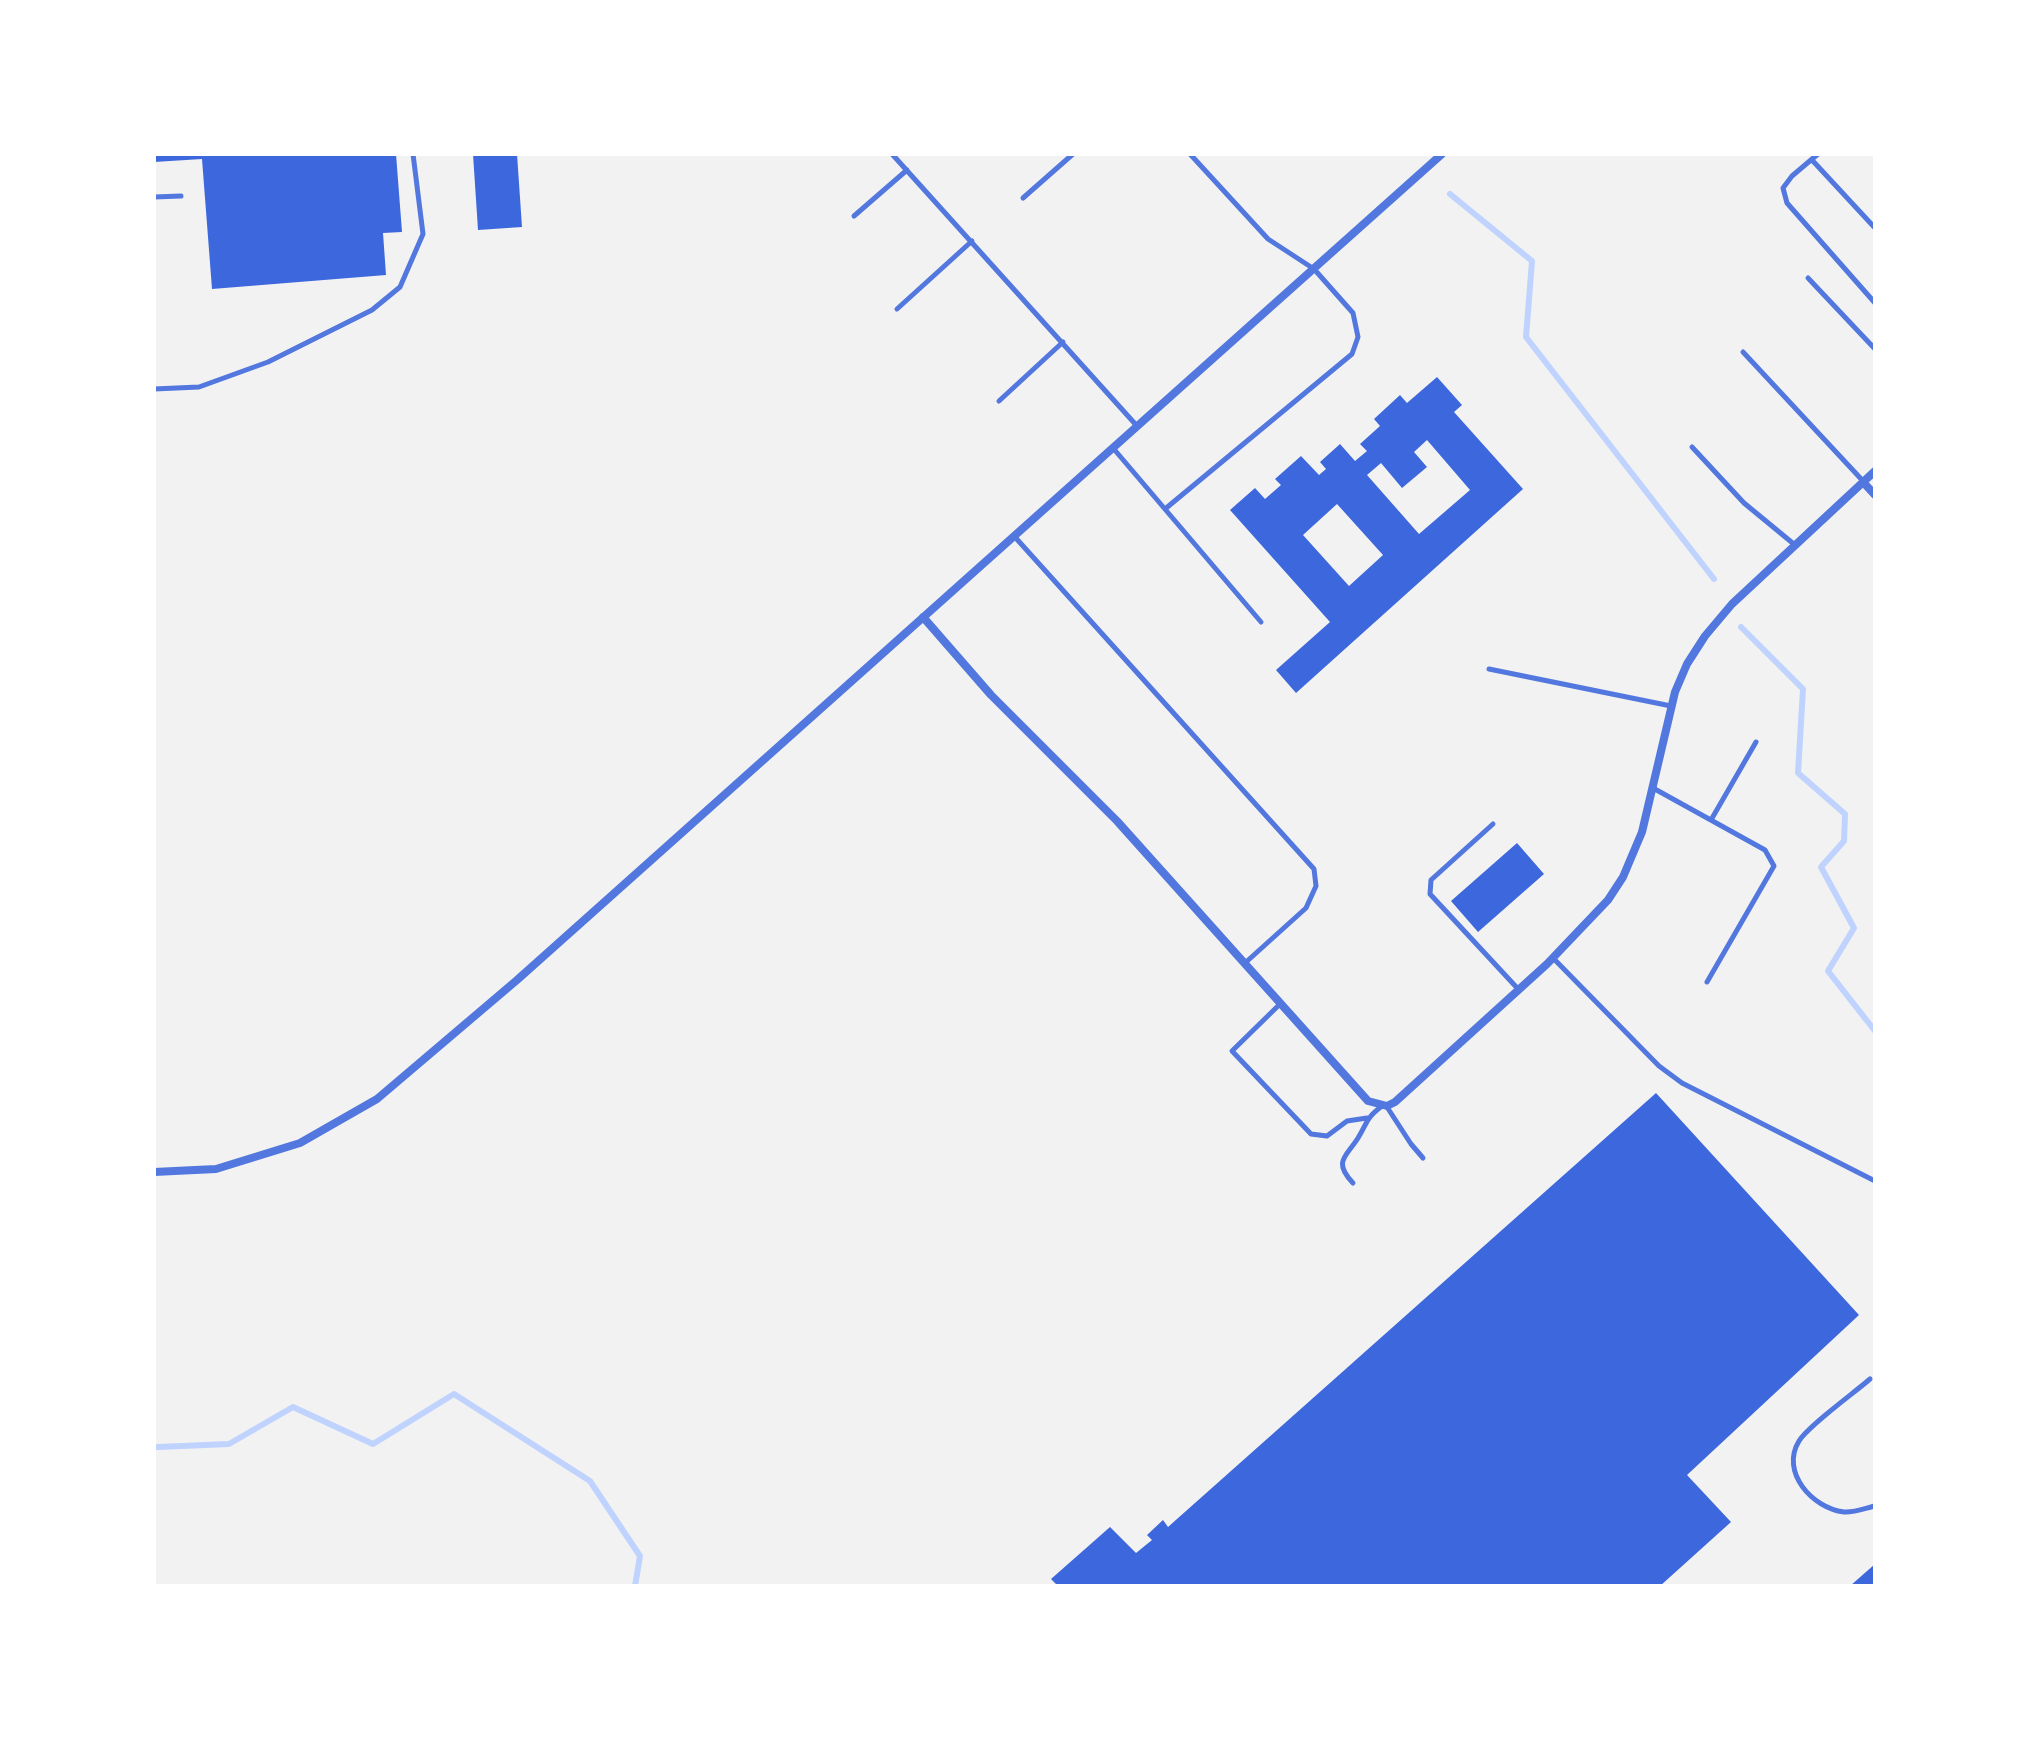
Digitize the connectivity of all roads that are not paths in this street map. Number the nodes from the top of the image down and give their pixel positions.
1 (413, 154) edge
2 (892, 154) edge
3 (1073, 154) edge
4 (1190, 154) edge
5 (1442, 154) edge
6 (1818, 154) edge
7 (1812, 160) junction
8 (907, 170) junction
9 (181, 196) dead end
10 (154, 197) edge
11 (1023, 198) dead end
12 (854, 216) dead end
13 (1875, 228) edge
14 (972, 241) junction
15 (1314, 269) junction
16 (1808, 278) dead end
17 (1875, 303) edge
18 (897, 309) dead end
19 (1063, 342) junction
20 (1875, 349) edge
21 (1743, 352) dead end
22 (154, 389) edge
23 (999, 401) dead end
24 (1137, 426) junction
25 (1692, 447) dead end
26 (1112, 448) junction
27 (1875, 471) edge
28 (1863, 482) junction
29 (1875, 495) edge
30 (1165, 509) junction
31 (1014, 535) junction
32 (1795, 545) junction
33 (923, 617) junction
34 (1261, 622) dead end
35 (1489, 669) dead end
36 (1671, 706) junction
37 (1756, 742) dead end
38 (1653, 788) junction
39 (1711, 820) junction
40 (1493, 824) dead end
41 (1553, 958) junction
42 (1245, 963) junction
43 (1707, 982) dead end
44 (1519, 990) junction
45 (1281, 1003) junction
46 (1384, 1106) junction
47 (1367, 1118) junction
48 (1423, 1158) dead end
49 (154, 1172) edge
50 (1875, 1181) edge
51 (1353, 1183) dead end
52 (1870, 1379) dead end
53 (1875, 1506) edge

1 - 22 lane
2 - 8 lane
3 - 11 lane
4 - 15 lane
5 - 15 street
6 - 7 lane
7 - 13 lane
7 - 17 lane
8 - 12 lane
8 - 14 lane
9 - 10 lane
14 - 18 lane
14 - 19 lane
15 - 24 street
15 - 30 lane
16 - 20 lane
19 - 23 lane
19 - 24 lane
21 - 28 lane
24 - 26 street
25 - 32 lane
26 - 30 lane
26 - 31 street
27 - 28 street
28 - 29 street
28 - 32 street
30 - 34 lane
31 - 33 street
31 - 42 lane
32 - 36 street
33 - 42 street
33 - 49 street
35 - 36 lane
36 - 38 street
37 - 39 lane
38 - 39 lane
38 - 41 street
39 - 43 lane
40 - 44 lane
41 - 44 street
41 - 50 lane
42 - 45 street
44 - 46 street
45 - 46 street
45 - 47 lane
46 - 47 lane
46 - 48 lane
47 - 51 lane
52 - 53 lane

